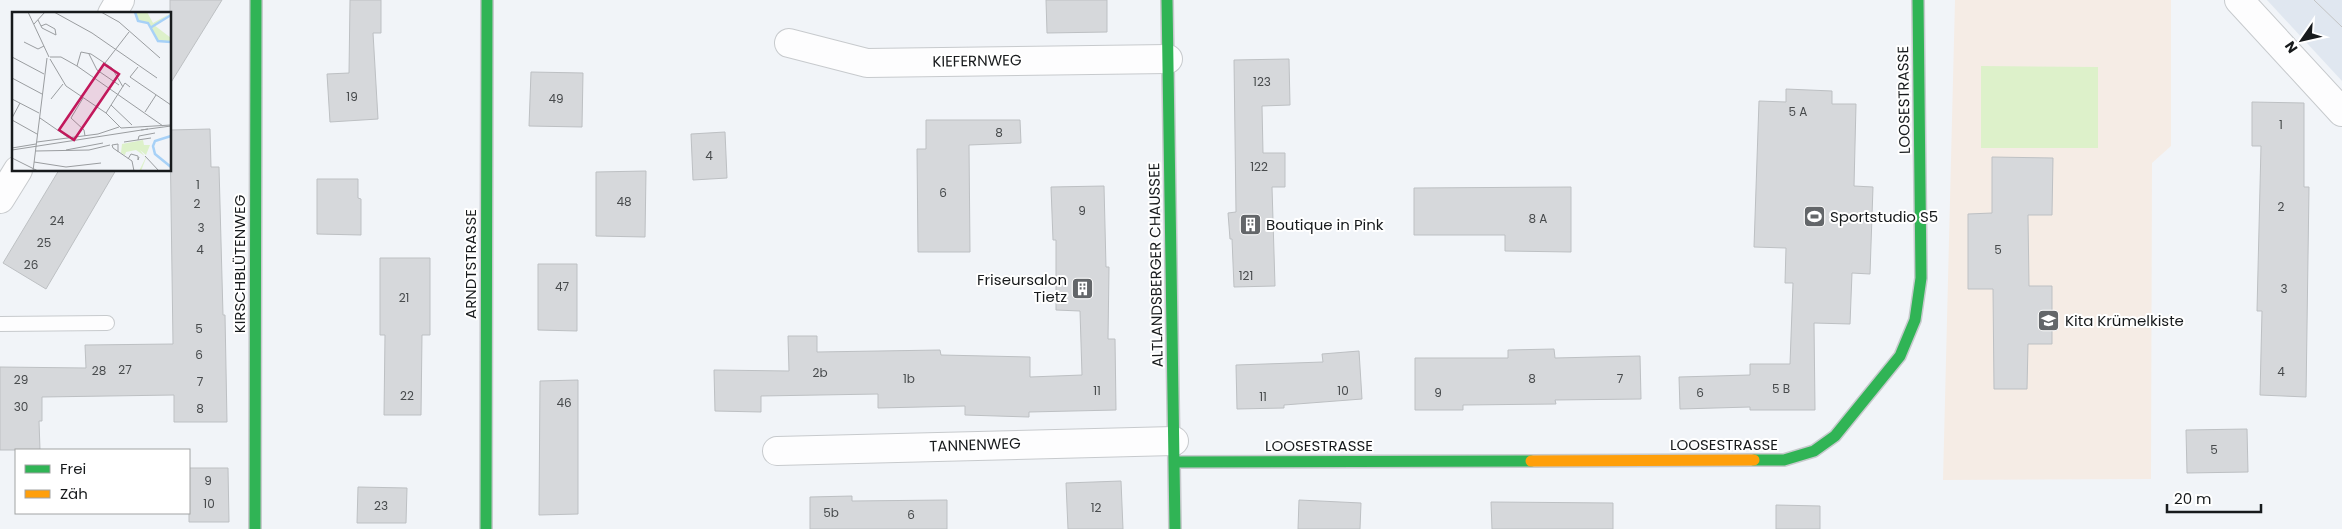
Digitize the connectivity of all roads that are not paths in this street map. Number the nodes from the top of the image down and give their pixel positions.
1 (120, 0) edge
2 (256, 0) edge
3 (487, 0) edge
4 (1167, 0) edge
5 (1918, 0) edge
6 (2239, 0) edge
7 (113, 12) edge
8 (789, 43) dead end
9 (1168, 59) junction
10 (2342, 112) edge
11 (17, 171) edge
12 (0, 199) edge
13 (107, 323) dead end
14 (0, 324) edge
15 (777, 451) dead end
16 (1174, 452) junction
17 (255, 529) edge
18 (486, 529) edge
19 (1175, 529) edge

1 - 7 street
2 - 17 street, KIRSCHBLÜTENWEG
3 - 18 street, ARNDTSTRASSE
4 - 9 street, ALTLANDSBERGER CHAUSSEE
5 - 16 street, LOOSESTRASSE
6 - 10 street
8 - 9 street, KIEFERNWEG
9 - 16 street, ALTLANDSBERGER CHAUSSEE
11 - 12 street
13 - 14 lane
15 - 16 street, TANNENWEG
16 - 19 street, ALTLANDSBERGER CHAUSSEE

